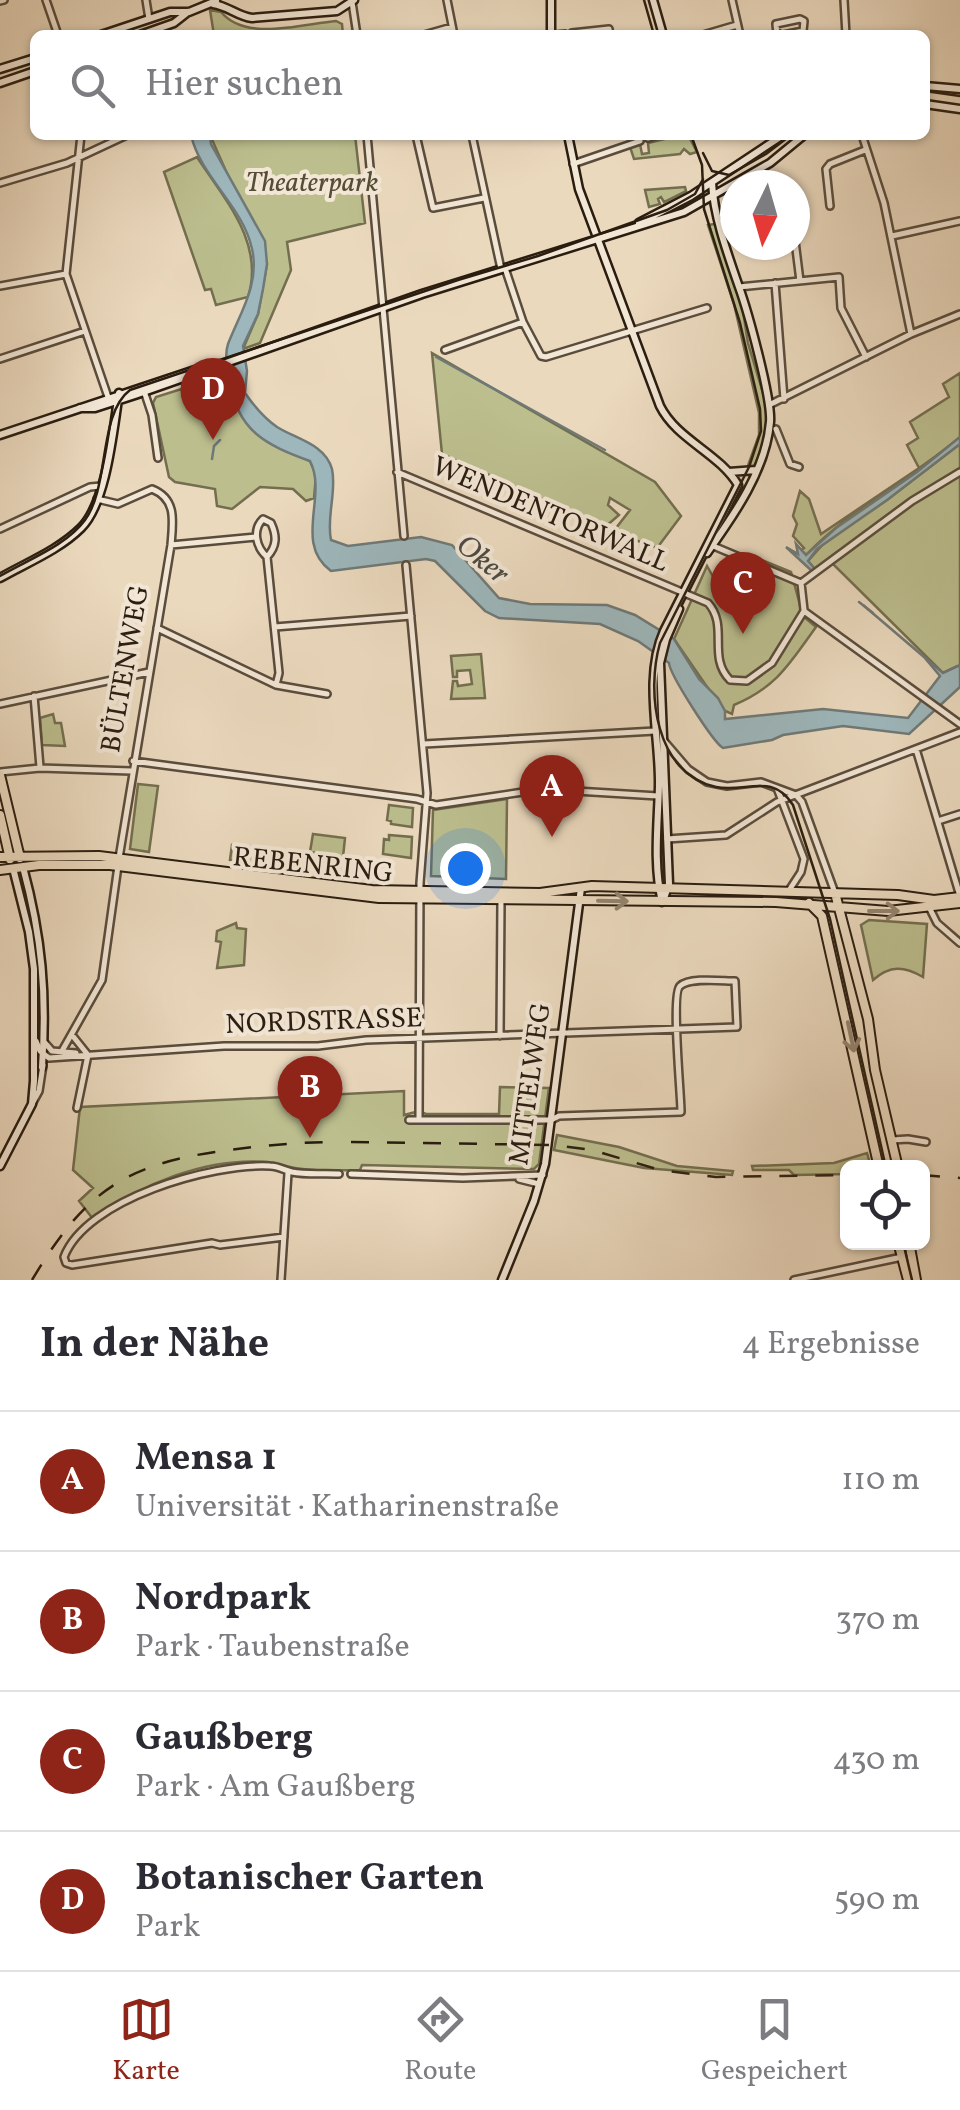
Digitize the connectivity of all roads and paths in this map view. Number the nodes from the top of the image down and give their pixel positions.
1 (46, 0) edge
2 (146, 0) edge
3 (446, 0) edge
4 (550, 0) edge
5 (652, 0) edge
6 (732, 0) edge
7 (844, 0) edge
8 (215, 2) edge
9 (228, 3) edge
10 (350, 6) edge
11 (189, 12) junction
12 (149, 19) junction
13 (737, 21) junction
14 (56, 30) edge
15 (117, 30) edge
16 (151, 30) edge
17 (158, 30) edge
18 (453, 30) edge
19 (553, 30) edge
20 (661, 30) edge
21 (715, 30) edge
22 (739, 30) edge
23 (778, 30) edge
24 (804, 30) edge
25 (846, 30) edge
26 (30, 60) edge
27 (0, 70) edge
28 (30, 73) edge
29 (0, 83) edge
30 (930, 86) edge
31 (960, 89) edge
32 (930, 105) edge
33 (958, 108) edge
34 (80, 140) edge
35 (116, 140) edge
36 (366, 140) edge
37 (417, 140) edge
38 (475, 140) edge
39 (569, 140) edge
40 (630, 140) edge
41 (644, 140) edge
42 (776, 140) edge
43 (798, 140) edge
44 (863, 140) edge
45 (627, 146) junction
46 (866, 149) junction
47 (78, 158) junction
48 (573, 164) junction
49 (0, 183) edge
50 (712, 183) junction
51 (484, 198) junction
52 (713, 198) junction
53 (830, 206) dead end
54 (960, 221) edge
55 (638, 224) junction
56 (892, 236) junction
57 (597, 238) junction
58 (797, 260) edge
59 (503, 269) junction
60 (66, 274) junction
61 (800, 280) junction
62 (775, 283) junction
63 (0, 286) edge
64 (739, 287) junction
65 (382, 308) junction
66 (707, 308) dead end
67 (960, 314) edge
68 (522, 322) junction
69 (85, 331) junction
70 (631, 332) junction
71 (911, 334) junction
72 (445, 350) dead end
73 (866, 357) junction
74 (0, 359) edge
75 (143, 389) junction
76 (114, 399) junction
77 (784, 399) junction
78 (769, 406) junction
79 (776, 429) dead end
80 (1, 433) edge
81 (158, 458) dead end
82 (799, 468) dead end
83 (757, 470) junction
84 (728, 471) junction
85 (397, 472) junction
86 (960, 472) edge
87 (100, 486) junction
88 (97, 499) junction
89 (0, 529) edge
90 (404, 536) dead end
91 (256, 537) junction
92 (711, 542) junction
93 (170, 544) junction
94 (268, 557) junction
95 (406, 565) dead end
96 (0, 578) edge
97 (801, 583) junction
98 (685, 593) junction
99 (804, 610) junction
100 (411, 616) junction
101 (275, 627) junction
102 (157, 628) junction
103 (149, 672) junction
104 (276, 684) junction
105 (327, 694) dead end
106 (34, 696) junction
107 (0, 704) edge
108 (960, 728) edge
109 (660, 734) junction
110 (424, 744) junction
111 (916, 749) junction
112 (133, 760) junction
113 (40, 768) junction
114 (131, 771) junction
115 (0, 773) edge
116 (775, 786) junction
117 (796, 794) junction
118 (658, 796) junction
119 (783, 800) junction
120 (425, 802) junction
121 (960, 814) edge
122 (0, 815) edge
123 (938, 821) junction
124 (667, 838) junction
125 (20, 856) junction
126 (5, 857) edge
127 (119, 862) junction
128 (23, 867) junction
129 (12, 868) junction
130 (0, 870) edge
131 (581, 888) junction
132 (664, 889) junction
133 (788, 892) junction
134 (839, 894) junction
135 (421, 895) junction
136 (821, 899) junction
137 (960, 899) edge
138 (501, 900) junction
139 (579, 900) junction
140 (662, 902) junction
141 (809, 903) junction
142 (928, 904) junction
143 (840, 908) junction
144 (822, 916) junction
145 (960, 943) edge
146 (842, 999) junction
147 (865, 1007) junction
148 (678, 1029) junction
149 (562, 1034) junction
150 (72, 1035) junction
151 (500, 1036) junction
152 (420, 1038) junction
153 (40, 1039) junction
154 (62, 1052) junction
155 (45, 1054) junction
156 (88, 1055) junction
157 (38, 1068) junction
158 (77, 1108) dead end
159 (409, 1120) dead end
160 (419, 1120) junction
161 (551, 1120) junction
162 (892, 1140) junction
163 (926, 1142) dead end
164 (873, 1144) junction
165 (877, 1160) edge
166 (896, 1160) edge
167 (1, 1163) edge
168 (290, 1172) junction
169 (339, 1174) dead end
170 (351, 1174) dead end
171 (542, 1175) junction
172 (516, 1178) junction
173 (539, 1184) junction
174 (284, 1237) junction
175 (900, 1250) edge
176 (910, 1250) edge
177 (902, 1258) junction
178 (503, 1278) edge
179 (282, 1280) edge
180 (513, 1280) edge
181 (794, 1280) edge
182 (908, 1280) edge
183 (916, 1280) edge

1 - 14 street
2 - 12 street
3 - 18 street
4 - 19 main road
5 - 20 main road
6 - 13 street
7 - 25 street
8 - 9 main road
8 - 11 main road
9 - 10 main road
11 - 12 main road
11 - 17 main road
12 - 15 main road
12 - 16 main road
13 - 21 street
13 - 22 street
23 - 24 street
26 - 27 main road
28 - 29 main road
30 - 31 main road
32 - 33 main road
34 - 47 street
35 - 47 street
36 - 65 street
37 - 51 street
38 - 51 street
39 - 48 main road
40 - 45 street
41 - 45 street
42 - 50 main road
43 - 52 main road
44 - 46 street
45 - 48 street
46 - 53 street
46 - 56 street
47 - 49 street
47 - 60 street
48 - 57 main road
50 - 52 main road
50 - 55 main road
51 - 59 street
52 - 55 main road
52 - 64 main road
54 - 56 street
55 - 57 main road
56 - 71 street
57 - 59 main road
57 - 70 main road
58 - 61 street
59 - 65 main road
59 - 68 street
60 - 63 street
60 - 69 street
61 - 62 street
61 - 73 street
62 - 64 street
62 - 77 street
64 - 78 main road
65 - 75 main road
65 - 85 street
66 - 70 street
67 - 71 street
68 - 70 street
68 - 72 street
69 - 74 street
69 - 76 street
70 - 84 main road
71 - 73 street
73 - 77 street
75 - 76 main road
75 - 81 street
76 - 80 main road
76 - 87 main road
77 - 78 street
78 - 83 main road
79 - 82 street
83 - 84 main road
83 - 92 main road
84 - 92 main road
85 - 90 street
85 - 98 street, WENDENTORWALL
86 - 97 street
87 - 88 main road
87 - 89 street
88 - 93 street, BÜLTENWEG
88 - 96 main road
91 - 93 street
91 - 94 street
91 - 94 street
92 - 97 street
92 - 98 main road
93 - 102 street, BÜLTENWEG
94 - 101 street
95 - 100 street
97 - 99 street
98 - 99 street
98 - 109 main road
99 - 108 street
100 - 101 street
100 - 110 street
101 - 104 street
102 - 103 street, BÜLTENWEG
102 - 104 street
103 - 106 street
103 - 112 street, BÜLTENWEG
104 - 105 street
106 - 107 street
106 - 113 street
108 - 111 street
109 - 110 street
109 - 116 street
109 - 118 main road
109 - 124 main road
110 - 120 street
111 - 117 street
111 - 123 street
112 - 114 street, BÜLTENWEG
112 - 120 street
113 - 114 street
113 - 115 street
114 - 127 street, BÜLTENWEG
115 - 125 main road
116 - 117 street
116 - 119 street
117 - 119 street
117 - 134 street
118 - 120 street
118 - 132 main road
119 - 124 street
119 - 133 street
120 - 135 street
121 - 123 street
122 - 126 main road
123 - 137 street
124 - 132 main road
125 - 126 main road, REBENRING
125 - 127 main road, REBENRING
125 - 128 main road
126 - 129 main road
127 - 128 main road, REBENRING
127 - 135 main road, REBENRING
127 - 150 street, BÜLTENWEG
128 - 129 main road, REBENRING
128 - 153 main road
129 - 130 main road, REBENRING
129 - 153 main road
131 - 132 main road, REBENRING
131 - 135 main road, REBENRING
131 - 139 main road, MITTELWEG
132 - 133 main road, REBENRING
132 - 140 main road
133 - 136 main road, REBENRING
134 - 136 main road
134 - 136 main road, REBENRING
134 - 142 main road, REBENRING
134 - 143 main road
135 - 138 main road, REBENRING
135 - 152 street
136 - 141 main road, REBENRING
136 - 143 main road, REBENRING
136 - 144 main road
137 - 142 main road
138 - 139 main road, REBENRING
138 - 151 street
139 -> 140 main road, REBENRING
139 - 149 main road, MITTELWEG
140 - 141 main road, REBENRING
141 - 144 main road
143 -> 142 main road, REBENRING
142 - 145 street
143 - 147 main road
144 - 146 main road
146 - 147 main road
146 -> 164 main road
147 - 162 main road
148 - 148 street, NORDSTRASSE
148 - 149 street, NORDSTRASSE
148 - 161 street
149 - 151 street, NORDSTRASSE
149 - 161 main road, MITTELWEG
150 - 154 street, BÜLTENWEG
150 - 156 street
151 - 152 street, NORDSTRASSE
152 - 156 street, NORDSTRASSE
152 - 160 street
153 - 155 main road
153 - 157 main road
154 - 155 street, NORDSTRASSE
154 - 156 street, NORDSTRASSE
155 - 156 street, NORDSTRASSE
155 - 157 main road
156 - 158 street
157 - 167 main road
159 - 160 street
160 - 161 street
161 - 171 main road, MITTELWEG
162 - 163 street
162 - 164 main road
162 - 166 main road
164 - 165 main road
168 - 169 street
168 - 174 street
168 - 174 street
170 - 172 street
171 - 172 street
171 - 173 main road, MITTELWEG
172 - 173 street
173 - 178 main road, MITTELWEG
174 - 179 street
175 - 177 main road
176 - 183 main road
177 - 181 street
177 - 182 main road
178 - 180 street

